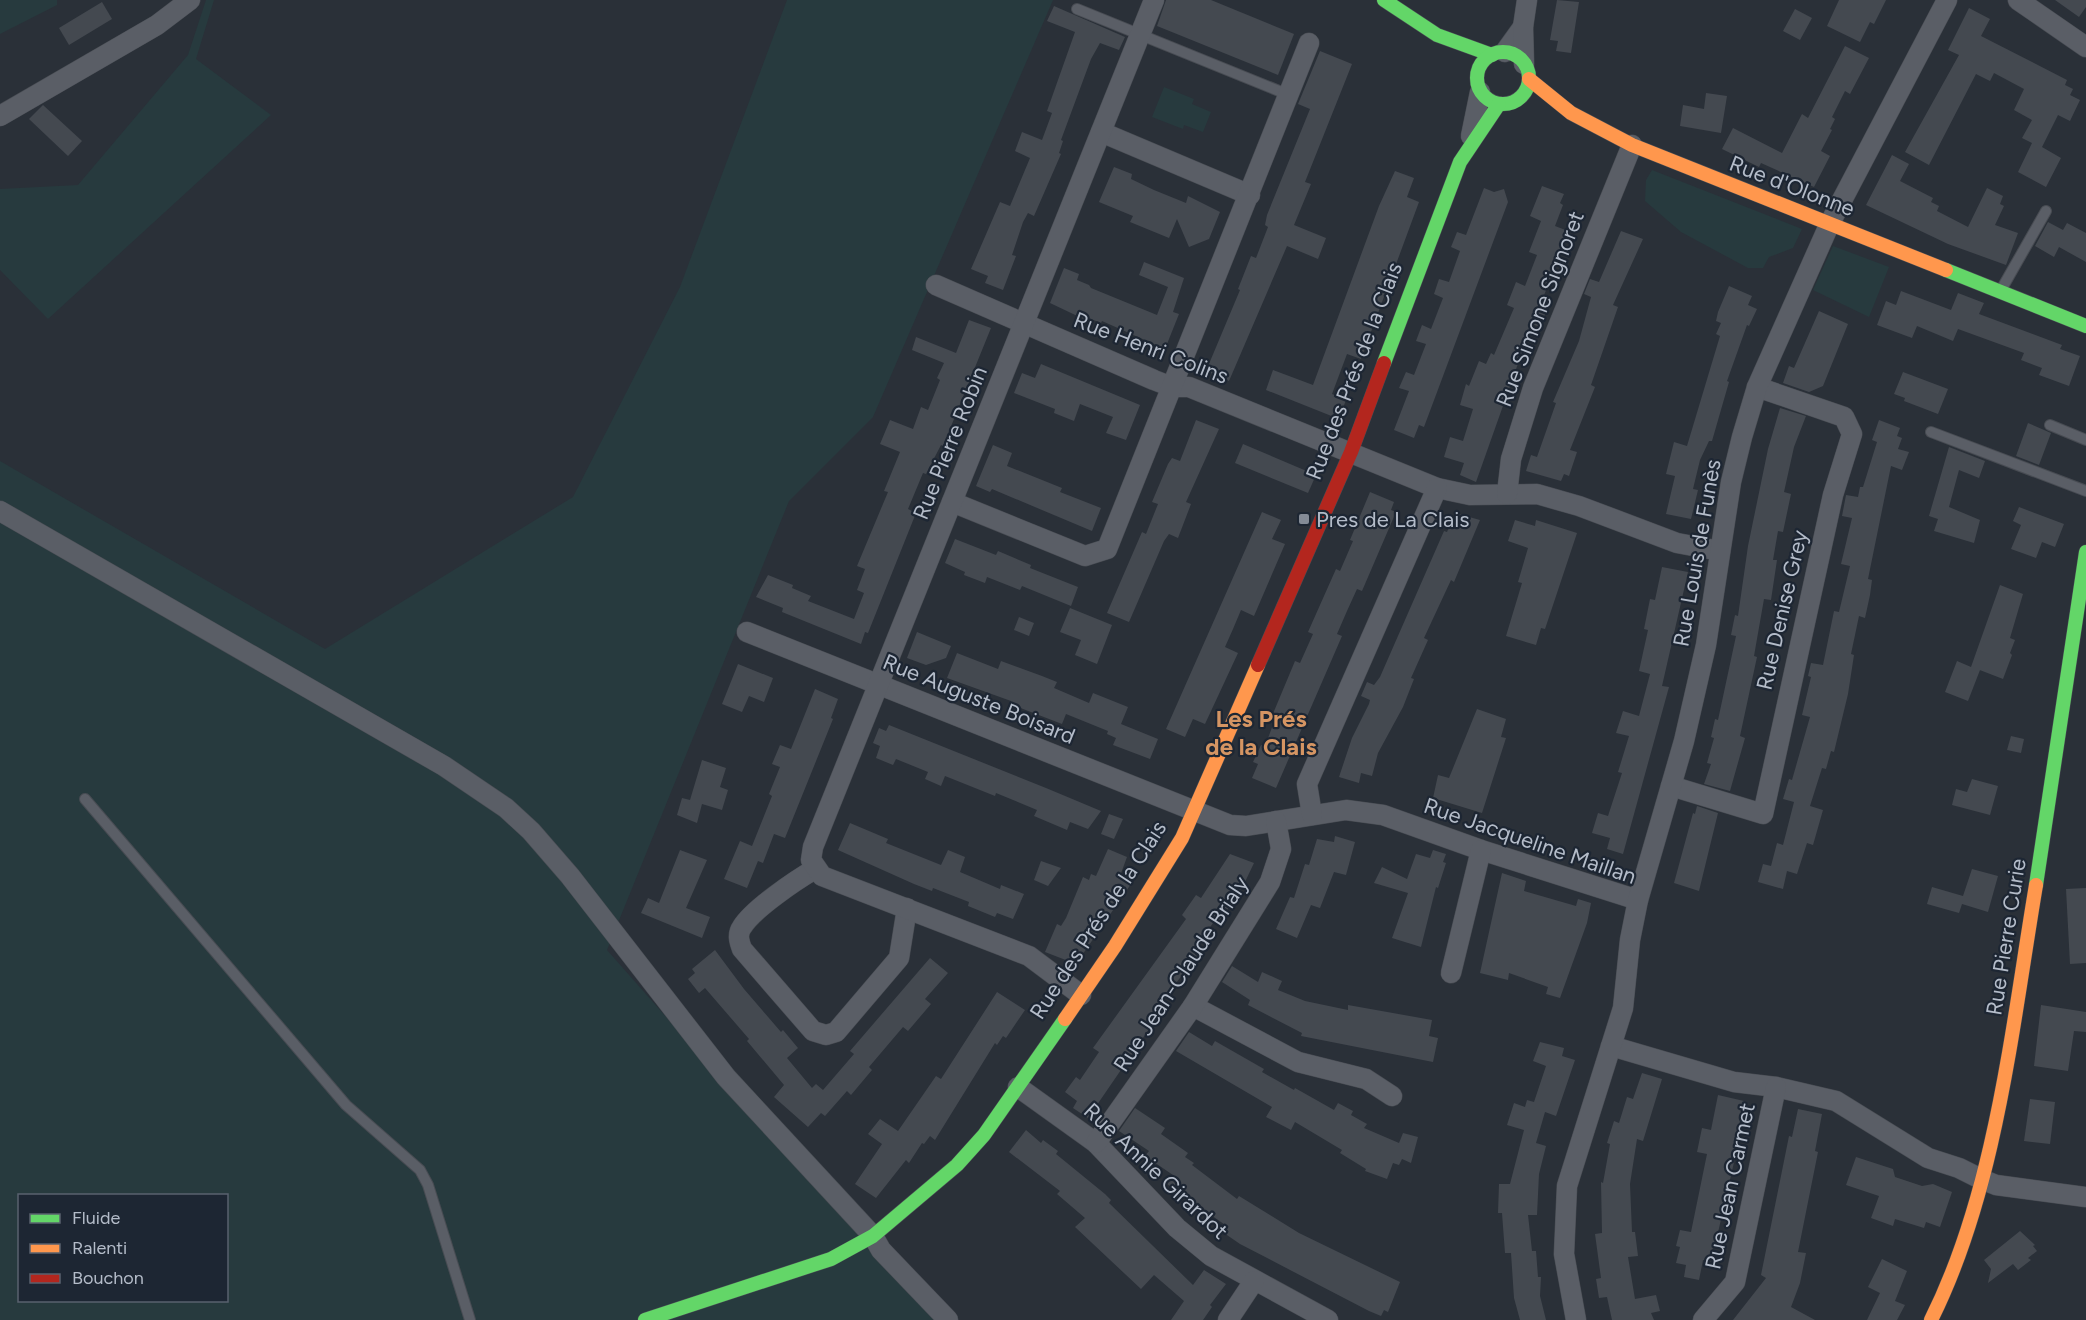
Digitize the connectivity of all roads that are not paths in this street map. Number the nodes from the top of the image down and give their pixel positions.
1 (190, 0) edge
2 (1154, 0) edge
3 (1384, 0) edge
4 (1527, 0) edge
5 (1947, 0) edge
6 (2018, 0) edge
7 (1077, 9) dead end
8 (1523, 27) junction
9 (1437, 35) junction
10 (1140, 36) junction
11 (1310, 43) dead end
12 (2086, 48) edge
13 (1498, 54) junction
14 (1526, 72) junction
15 (1478, 85) junction
16 (1289, 95) junction
17 (1514, 102) junction
18 (1499, 104) junction
19 (1571, 113) junction
20 (0, 116) edge
21 (1101, 132) junction
22 (1632, 145) junction
23 (1468, 148) junction
24 (1250, 195) junction
25 (2046, 211) dead end
26 (1830, 223) junction
27 (936, 285) dead end
28 (2000, 292) junction
29 (1024, 324) junction
30 (2086, 326) edge
31 (1172, 387) junction
32 (1757, 387) junction
33 (2050, 425) dead end
34 (1931, 432) dead end
35 (2086, 440) edge
36 (1351, 452) junction
37 (1437, 488) junction
38 (2086, 491) edge
39 (1507, 494) junction
40 (952, 502) junction
41 (0, 510) edge
42 (1720, 550) junction
43 (2086, 552) edge
44 (747, 632) dead end
45 (879, 684) junction
46 (1671, 786) junction
47 (86, 799) dead end
48 (1193, 811) junction
49 (1312, 815) junction
50 (1276, 821) junction
51 (1481, 850) junction
52 (815, 869) junction
53 (1638, 900) junction
54 (907, 908) junction
55 (1451, 973) dead end
56 (1081, 995) junction
57 (1193, 1005) junction
58 (1611, 1046) junction
59 (1018, 1087) junction
60 (1776, 1087) junction
61 (1392, 1096) dead end
62 (1096, 1143) junction
63 (1981, 1179) junction
64 (2086, 1197) edge
65 (873, 1236) junction
66 (1254, 1281) junction
67 (470, 1320) edge
68 (645, 1320) edge
69 (948, 1320) edge
70 (1228, 1320) edge
71 (1327, 1320) edge
72 (1576, 1320) edge
73 (1703, 1320) edge
74 (1931, 1320) edge

1 - 20 street
2 - 10 street, Rue Pierre Robin
3 - 9 street, Rue d'Olonne
4 - 8 street
5 - 26 street, Rue Louis de Funès
6 - 12 street
7 - 10 lane
8 - 13 street
8 - 14 street
9 - 13 street, Rue d'Olonne
9 - 15 street, Rue d'Olonne
10 - 16 lane
10 - 21 street, Rue Pierre Robin
11 - 16 street
13 - 14 street, Rue d'Olonne
13 - 15 street
14 - 17 street
14 - 19 street, Rue d'Olonne
15 - 18 street, Rue d'Olonne
15 - 23 street, Rue des Prés de la Clais
16 - 24 street
17 - 18 street, Rue d'Olonne
17 - 19 street, Rue d'Olonne
18 - 23 street, Rue des Prés de la Clais
19 - 22 street, Rue d'Olonne
21 - 24 street
21 - 29 street, Rue Pierre Robin
22 - 26 street, Rue d'Olonne
22 - 39 street, Rue Simone Signoret
23 - 36 street, Rue des Prés de la Clais
24 - 31 street
25 - 28 lane
26 - 28 street, Rue d'Olonne
26 - 32 street, Rue Louis de Funès
27 - 29 street, Rue Henri Colins
28 - 30 street, Rue d'Olonne
29 - 31 street, Rue Henri Colins
29 - 40 street, Rue Pierre Robin
31 - 36 street, Rue Henri Colins
31 - 40 street
32 - 42 street, Rue Louis de Funès
32 - 46 street, Rue Denise Grey
33 - 35 lane
34 - 38 lane
36 - 37 street, Rue Henri Colins
36 - 48 street, Rue des Prés de la Clais
37 - 39 street, Rue Henri Colins
37 - 49 street
39 - 42 street, Rue Henri Colins
40 - 45 street, Rue Pierre Robin
41 - 65 street
42 - 46 street, Rue Louis de Funès
43 - 63 street, Rue Pierre Curie
44 - 45 street, Rue Auguste Boisard
45 - 48 street, Rue Auguste Boisard
45 - 52 street, Rue Pierre Robin
46 - 53 street, Rue Louis de Funès
47 - 67 lane
48 - 50 street, Rue Jacqueline Maillan
48 - 56 street, Rue des Prés de la Clais
49 - 50 street, Rue Jacqueline Maillan
49 - 51 street, Rue Jacqueline Maillan
50 - 57 street, Rue Jean-Claude Brialy
51 - 53 street, Rue Jacqueline Maillan
51 - 55 street
52 - 54 street
52 - 54 street
53 - 58 street, Rue Jacqueline Maillan
54 - 56 street
56 - 59 street, Rue des Prés de la Clais
57 - 61 street
57 - 62 street, Rue Jean-Claude Brialy
58 - 60 street
58 - 72 street, Rue Jacqueline Maillan
59 - 62 street, Rue Annie Girardot
59 - 65 street, Rue des Prés de la Clais
60 - 63 street
60 - 73 street, Rue Jean Carmet
62 - 66 street, Rue Annie Girardot
63 - 64 street
63 - 74 street, Rue Pierre Curie
65 - 68 street, Rue des Prés de la Clais
65 - 69 street
66 - 70 street
66 - 71 street, Rue Annie Girardot

